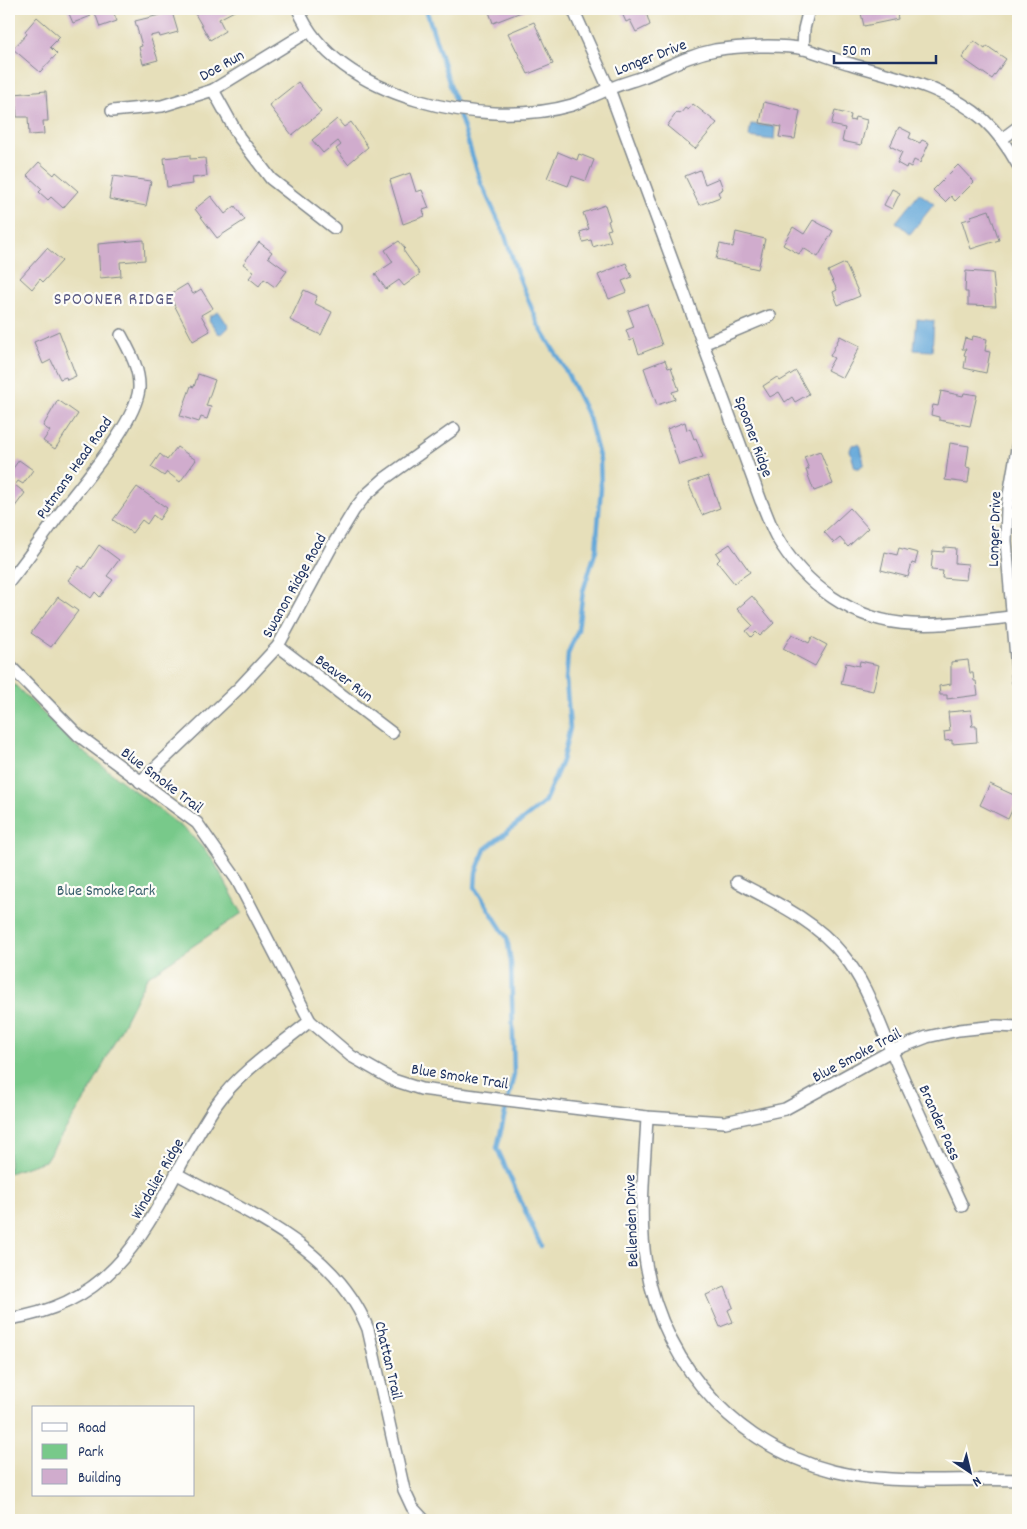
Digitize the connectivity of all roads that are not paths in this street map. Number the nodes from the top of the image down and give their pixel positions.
1 (298, 9) edge
2 (573, 9) edge
3 (809, 9) edge
4 (309, 31) junction
5 (803, 49) junction
6 (609, 88) junction
7 (213, 90) junction
8 (112, 111) dead end
9 (1018, 127) edge
10 (1002, 139) junction
11 (1018, 165) edge
12 (334, 228) dead end
13 (770, 316) dead end
14 (121, 335) dead end
15 (704, 344) junction
16 (454, 429) dead end
17 (1018, 443) edge
18 (9, 582) edge
19 (1016, 616) edge
20 (278, 646) junction
21 (9, 665) edge
22 (1018, 681) edge
23 (392, 733) dead end
24 (140, 782) junction
25 (738, 882) dead end
26 (310, 1022) junction
27 (1018, 1027) edge
28 (891, 1051) junction
29 (647, 1117) junction
30 (177, 1174) junction
31 (962, 1206) dead end
32 (9, 1319) edge
33 (1018, 1480) edge
34 (424, 1520) edge

1 - 4 street, Longer Drive
2 - 6 street, Spooner Ridge
3 - 5 street
4 - 6 street, Longer Drive
4 - 7 street, Doe Run
5 - 6 street, Longer Drive
5 - 10 street, Longer Drive
6 - 15 street, Spooner Ridge
7 - 8 street, Doe Run
7 - 12 street
9 - 10 street
10 - 11 street, Longer Drive
13 - 15 street
14 - 18 street, Putmans Head Road
15 - 19 street, Spooner Ridge
16 - 20 street, Swanon Ridge Road
17 - 19 street, Longer Drive
19 - 22 street, Longer Drive
20 - 23 street, Beaver Run
20 - 24 street, Swanon Ridge Road
21 - 24 street, Blue Smoke Trail
24 - 26 street, Blue Smoke Trail
25 - 28 street, Brander Pass
26 - 29 street, Blue Smoke Trail
26 - 30 street, Windalier Ridge
27 - 28 street, Blue Smoke Trail
28 - 29 street, Blue Smoke Trail
28 - 31 street, Brander Pass
29 - 33 street, Bellenden Drive
30 - 32 street, Windalier Ridge
30 - 34 street, Chattan Trail

